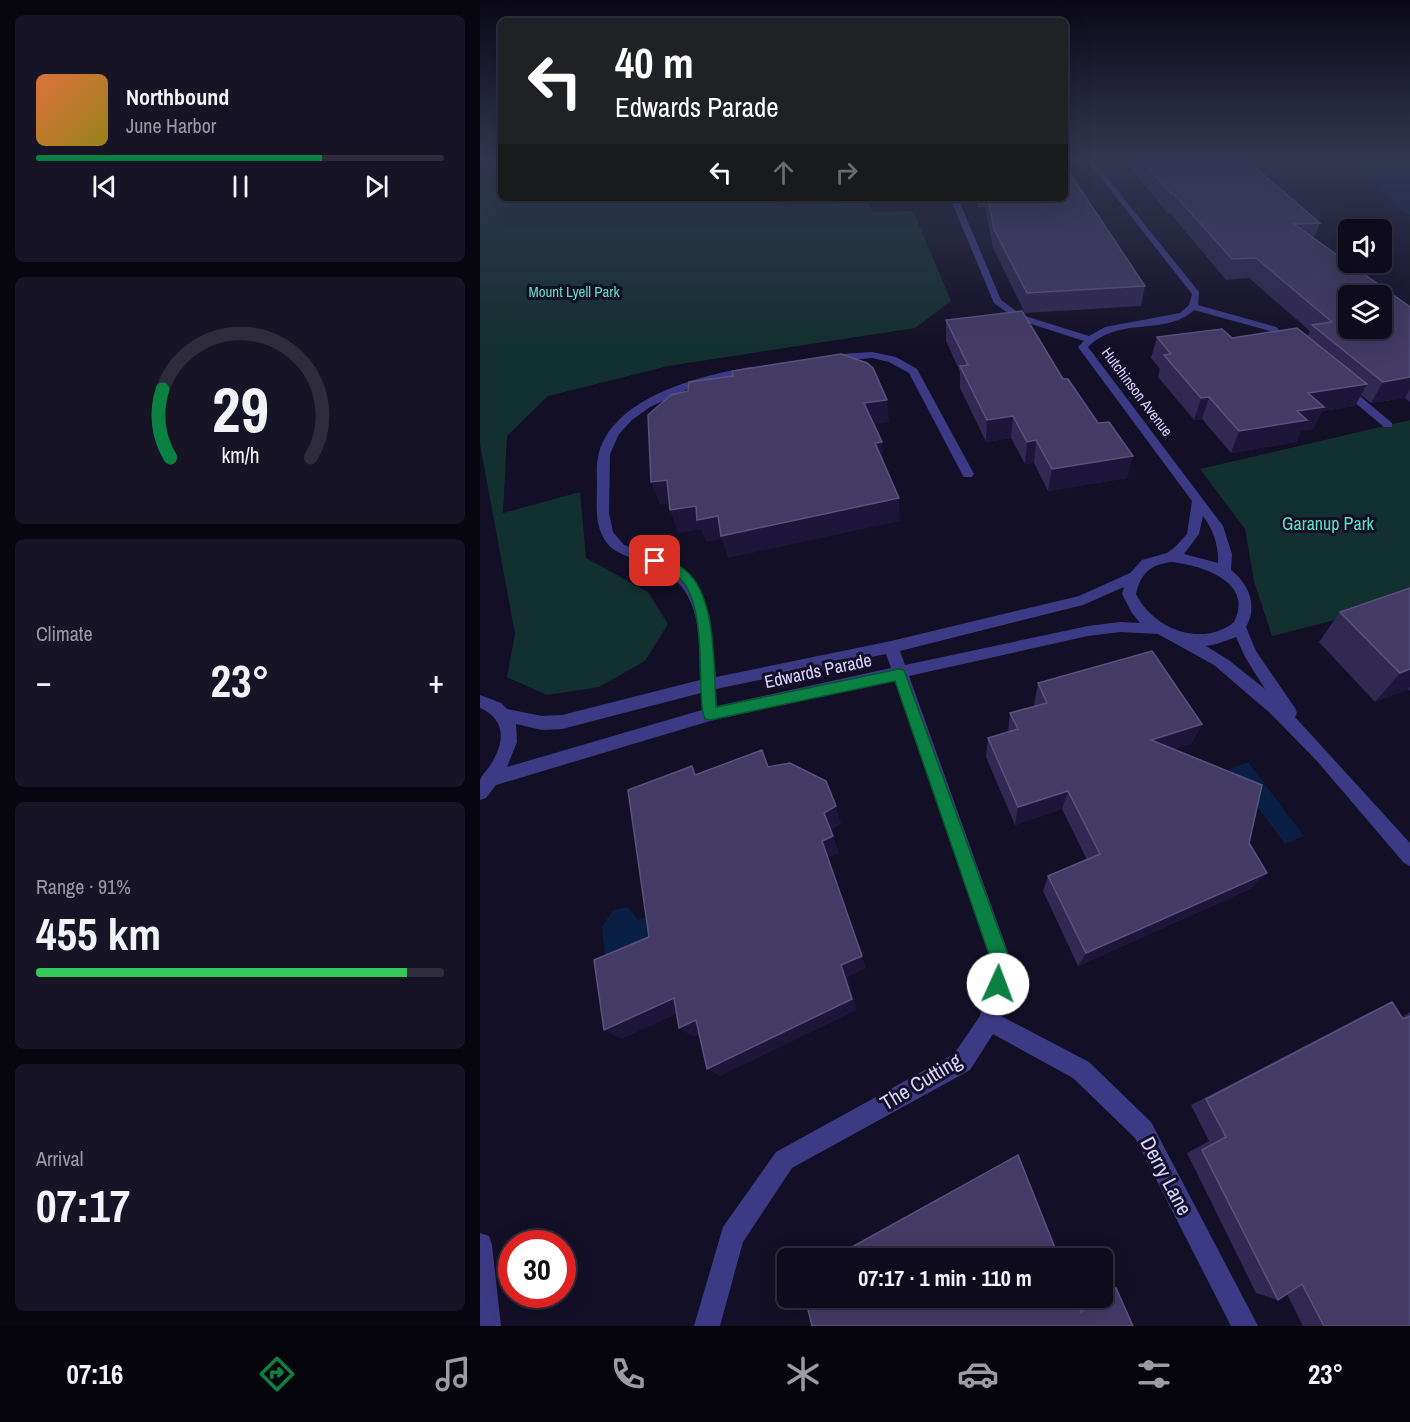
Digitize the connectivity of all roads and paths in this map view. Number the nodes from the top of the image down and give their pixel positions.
1 (964, 221) edge
2 (1138, 221) edge
3 (1193, 307) junction
4 (1089, 339) junction
5 (1299, 351) edge
6 (810, 362) edge
7 (764, 368) edge
8 (1335, 381) edge
9 (1388, 425) dead end
10 (968, 474) dead end
11 (1197, 502) junction
12 (1171, 557) junction
13 (1224, 572) junction
14 (1133, 577) junction
15 (1239, 627) junction
16 (1158, 629) junction
17 (1177, 637) junction
18 (891, 647) junction
19 (899, 674) junction
20 (707, 685) junction
21 (480, 687) edge
22 (484, 703) edge
23 (710, 714) junction
24 (503, 715) junction
25 (1306, 738) junction
26 (486, 786) edge
27 (1410, 857) edge
28 (989, 1021) junction
29 (480, 1245) edge
30 (488, 1326) edge
31 (707, 1326) edge
32 (1245, 1326) edge

1 - 4 street
2 - 3 street
3 - 4 street, Hutchinson Avenue
3 - 5 street
4 - 11 street, Hutchinson Avenue
6 - 10 street
7 - 20 street
8 - 9 street
11 - 12 street
11 - 13 street, Hutchinson Avenue
12 - 13 street
12 - 14 street
13 - 15 street
14 - 16 street
14 - 18 street, Edwards Parade
15 - 17 street
15 - 25 street
16 - 17 street
16 - 19 street, Edwards Parade
17 - 25 street
18 - 19 street, The Cutting
18 - 20 street, Edwards Parade
19 - 23 street, Edwards Parade
19 - 28 street, The Cutting
20 - 23 street
20 - 24 street, Edwards Parade
21 - 22 street
22 - 24 street
23 - 26 street, Edwards Parade
24 - 26 street
25 - 27 street
28 - 31 street, The Cutting
28 - 32 street, Derry Lane
29 - 30 street

